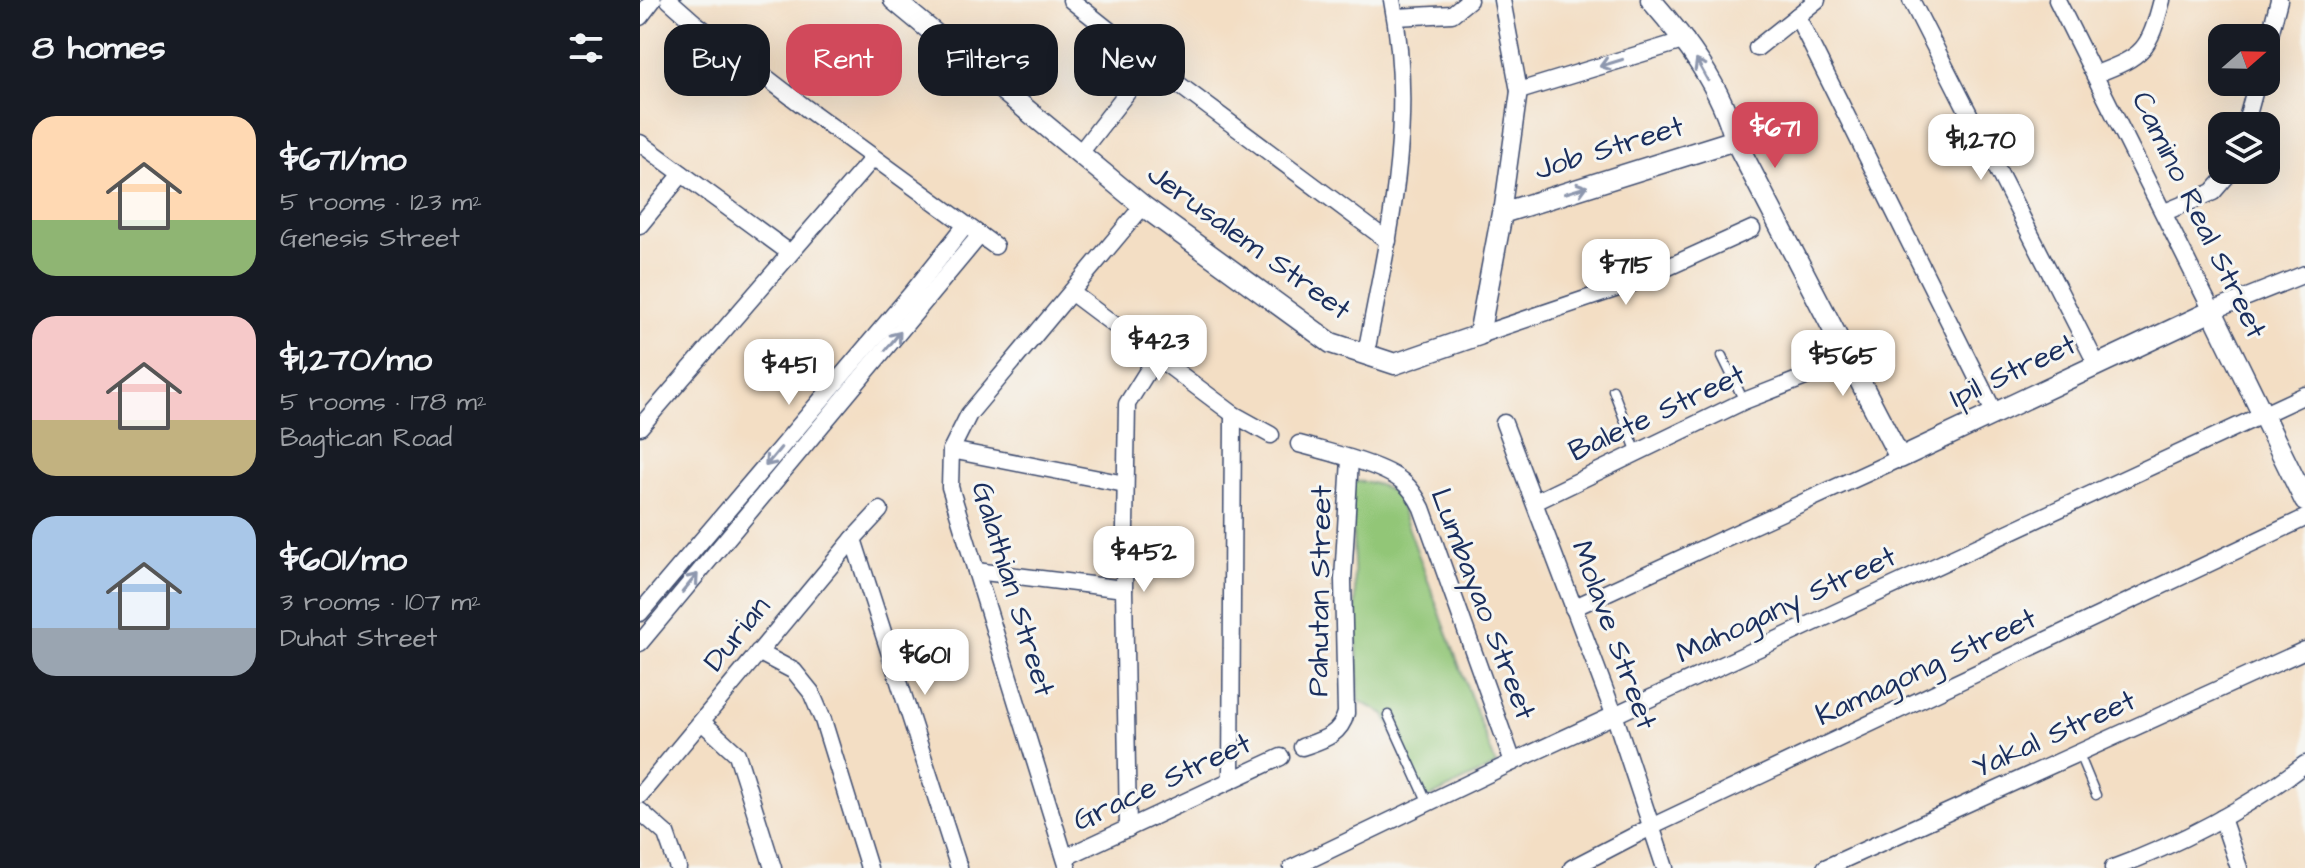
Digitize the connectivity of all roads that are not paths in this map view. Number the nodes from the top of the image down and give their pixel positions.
1 (653, 0) edge
2 (669, 0) edge
3 (894, 0) edge
4 (1071, 0) edge
5 (1469, 0) edge
6 (1502, 0) edge
7 (1651, 0) edge
8 (1817, 0) edge
9 (1911, 0) edge
10 (2057, 0) edge
11 (2162, 0) edge
12 (2279, 0) edge
13 (1394, 8) edge
14 (1796, 10) edge
15 (640, 17) edge
16 (1101, 24) edge
17 (2273, 24) edge
18 (1686, 40) junction
19 (1757, 48) dead end
20 (2096, 74) junction
21 (1185, 89) edge
22 (1519, 91) junction
23 (1124, 96) edge
24 (1735, 140) junction
25 (640, 143) edge
26 (1080, 153) junction
27 (873, 158) junction
28 (682, 174) junction
29 (2220, 184) edge
30 (1143, 206) junction
31 (2165, 212) junction
32 (1502, 213) junction
33 (640, 225) edge
34 (966, 225) junction
35 (1752, 229) dead end
36 (980, 235) junction
37 (1388, 241) junction
38 (995, 246) dead end
39 (790, 253) junction
40 (2305, 274) edge
41 (1072, 293) junction
42 (2212, 311) junction
43 (1479, 335) junction
44 (1366, 353) junction
45 (1157, 356) junction
46 (1722, 356) dead end
47 (1849, 360) junction
48 (2097, 365) junction
49 (1613, 390) dead end
50 (2305, 395) edge
51 (1744, 401) junction
52 (1994, 412) junction
53 (2262, 413) junction
54 (1233, 414) junction
55 (1504, 423) dead end
56 (640, 427) edge
57 (1271, 435) dead end
58 (1299, 444) dead end
59 (951, 450) junction
60 (1637, 454) junction
61 (1900, 458) junction
62 (1350, 459) junction
63 (1125, 484) junction
64 (2305, 501) edge
65 (1535, 502) junction
66 (880, 510) dead end
67 (2305, 518) edge
68 (853, 539) junction
69 (976, 571) junction
70 (1124, 589) junction
71 (1573, 608) junction
72 (640, 613) edge
73 (640, 643) edge
74 (2305, 650) edge
75 (758, 652) junction
76 (1614, 714) junction
77 (1388, 715) dead end
78 (702, 722) junction
79 (1302, 747) dead end
80 (2079, 754) junction
81 (1281, 757) dead end
82 (1513, 762) junction
83 (2305, 764) edge
84 (1231, 780) junction
85 (640, 795) edge
86 (2096, 795) dead end
87 (1428, 803) junction
88 (640, 811) edge
89 (2222, 818) junction
90 (1651, 827) junction
91 (1128, 829) junction
92 (1067, 863) edge
93 (1297, 867) edge
94 (2117, 867) edge
95 (678, 868) edge
96 (773, 868) edge
97 (869, 868) edge
98 (959, 868) edge
99 (1572, 868) edge
100 (1665, 868) edge
101 (1825, 868) edge
102 (2239, 868) edge

1 - 15 street
2 - 27 street
3 - 26 street, Jerusalem Street
4 - 16 street
5 - 13 street
6 - 22 street
7 - 18 street
8 - 14 street
9 - 48 street
10 - 20 street, Camino Real Street
11 - 20 street
12 - 17 street
13 - 37 street
14 - 19 street
14 - 52 street
18 -> 22 street
24 -> 18 street
20 - 31 street, Camino Real Street
21 - 37 street
22 - 32 street
23 - 26 street
32 -> 24 street, Job Street
24 - 47 street
25 - 28 street
26 - 30 street, Jerusalem Street
27 - 34 street
27 - 39 street
28 - 33 street
28 - 39 street
29 - 31 street
30 - 41 street, Galathian Street
30 - 44 street, Jerusalem Street
31 - 42 street, Camino Real Street
32 - 43 street
34 - 36 street
34 -> 72 street
35 - 43 street, Jerusalem Street
36 - 38 street
73 -> 36 street
37 - 44 street
39 - 56 street
40 - 42 street, Ipil Street
41 - 45 street
41 - 59 street, Galathian Street
42 - 48 street, Ipil Street
42 - 53 street, Camino Real Street
43 - 44 street, Jerusalem Street
45 - 54 street
45 - 63 street
46 - 51 lane
47 - 51 street, Balete Street
47 - 61 street
48 - 52 street, Ipil Street
49 - 60 lane
50 - 53 street, Mahogany Street
51 - 60 street, Balete Street
52 - 61 street, Ipil Street
53 - 64 street, Camino Real Street
53 - 76 street, Mahogany Street
54 - 57 street
54 - 84 street
55 - 65 street, Molave Street
58 - 62 street, Lumbayao Street
59 - 63 street
59 - 69 street, Galathian Street
60 - 65 street, Balete Street
61 - 71 street, Ipil Street
62 - 79 street, Pahutan Street
62 - 82 street, Lumbayao Street
63 - 70 street
65 - 71 street, Molave Street
66 - 68 street, Durian
67 - 90 street, Kamagong Street
68 - 75 street, Durian
68 - 98 street
69 - 70 street
69 - 92 street, Galathian Street
70 - 91 street
71 - 76 street, Molave Street
74 - 80 street, Yakal Street
75 - 78 street, Durian
75 - 97 street
76 - 82 street, Mahogany Street
76 - 90 street, Molave Street
77 - 87 lane
78 - 85 street, Durian
78 - 96 street
80 - 86 lane
80 - 101 street, Yakal Street
81 - 84 street, Grace Street
82 - 87 street, Mahogany Street
83 - 89 street
84 - 91 street, Grace Street
87 - 93 street, Mahogany Street
88 - 95 street
89 - 94 street
89 - 102 street
90 - 99 street, Kamagong Street
90 - 100 street, Molave Street
91 - 92 street, Grace Street

